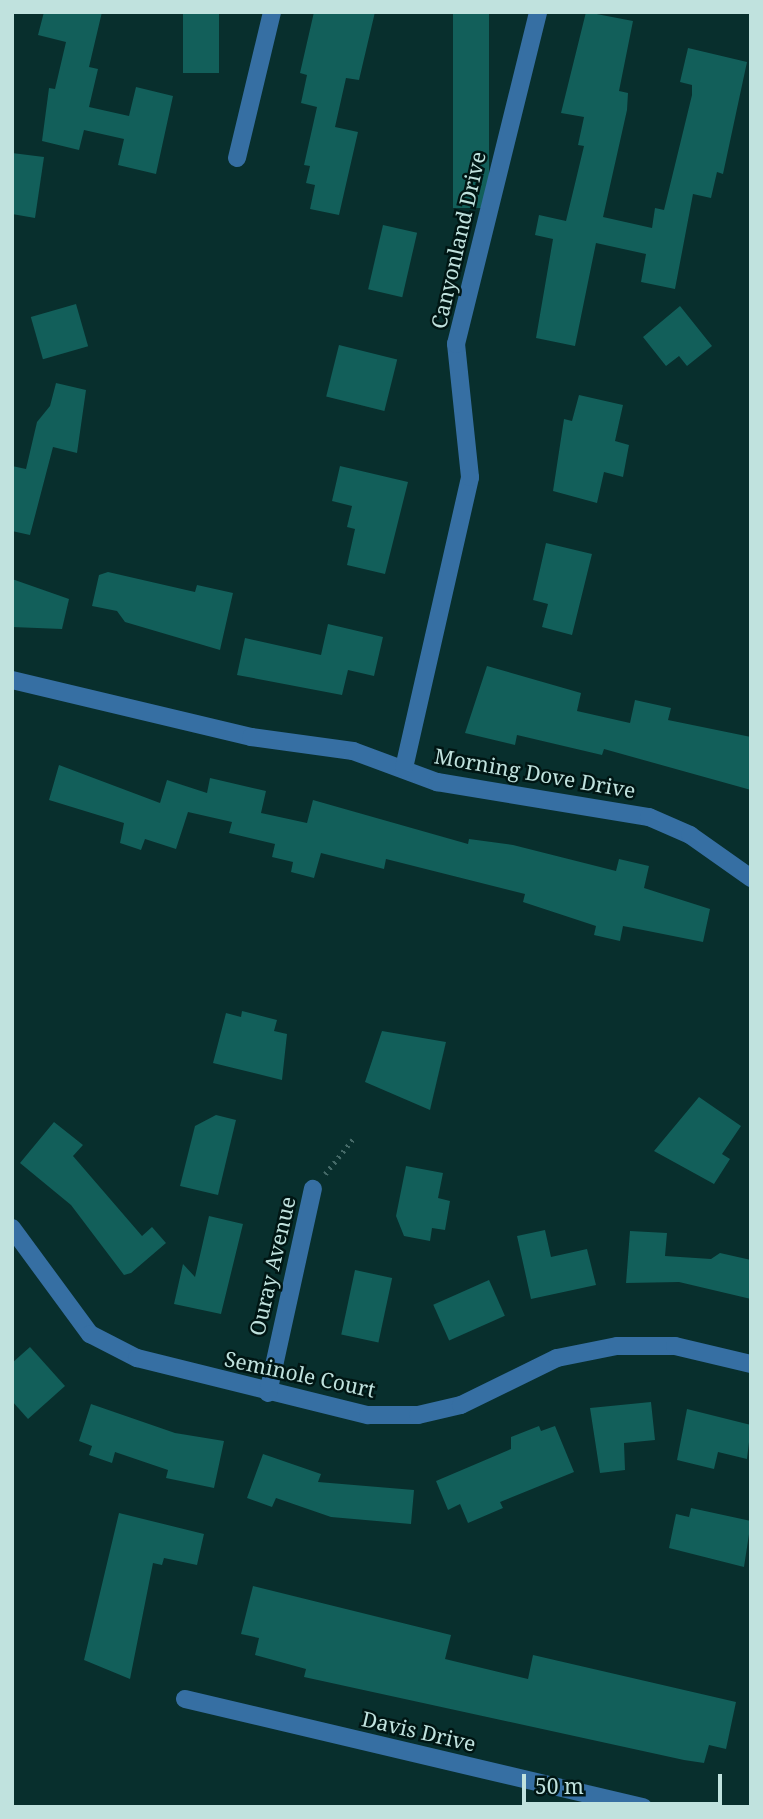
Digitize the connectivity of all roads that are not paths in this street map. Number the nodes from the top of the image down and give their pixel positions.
1 (272, 12) edge
2 (538, 12) edge
3 (236, 158) dead end
4 (12, 680) edge
5 (404, 768) junction
6 (751, 878) edge
7 (313, 1189) dead end
8 (12, 1228) edge
9 (751, 1364) edge
10 (268, 1393) junction
11 (185, 1699) dead end
12 (643, 1807) edge

1 - 3 street
2 - 5 street, Canyonland Drive
4 - 5 street, Morning Dove Drive
5 - 6 street, Morning Dove Drive
7 - 10 street, Ouray Avenue
8 - 10 street, Seminole Court
9 - 10 street, Seminole Court
11 - 12 street, Davis Drive

